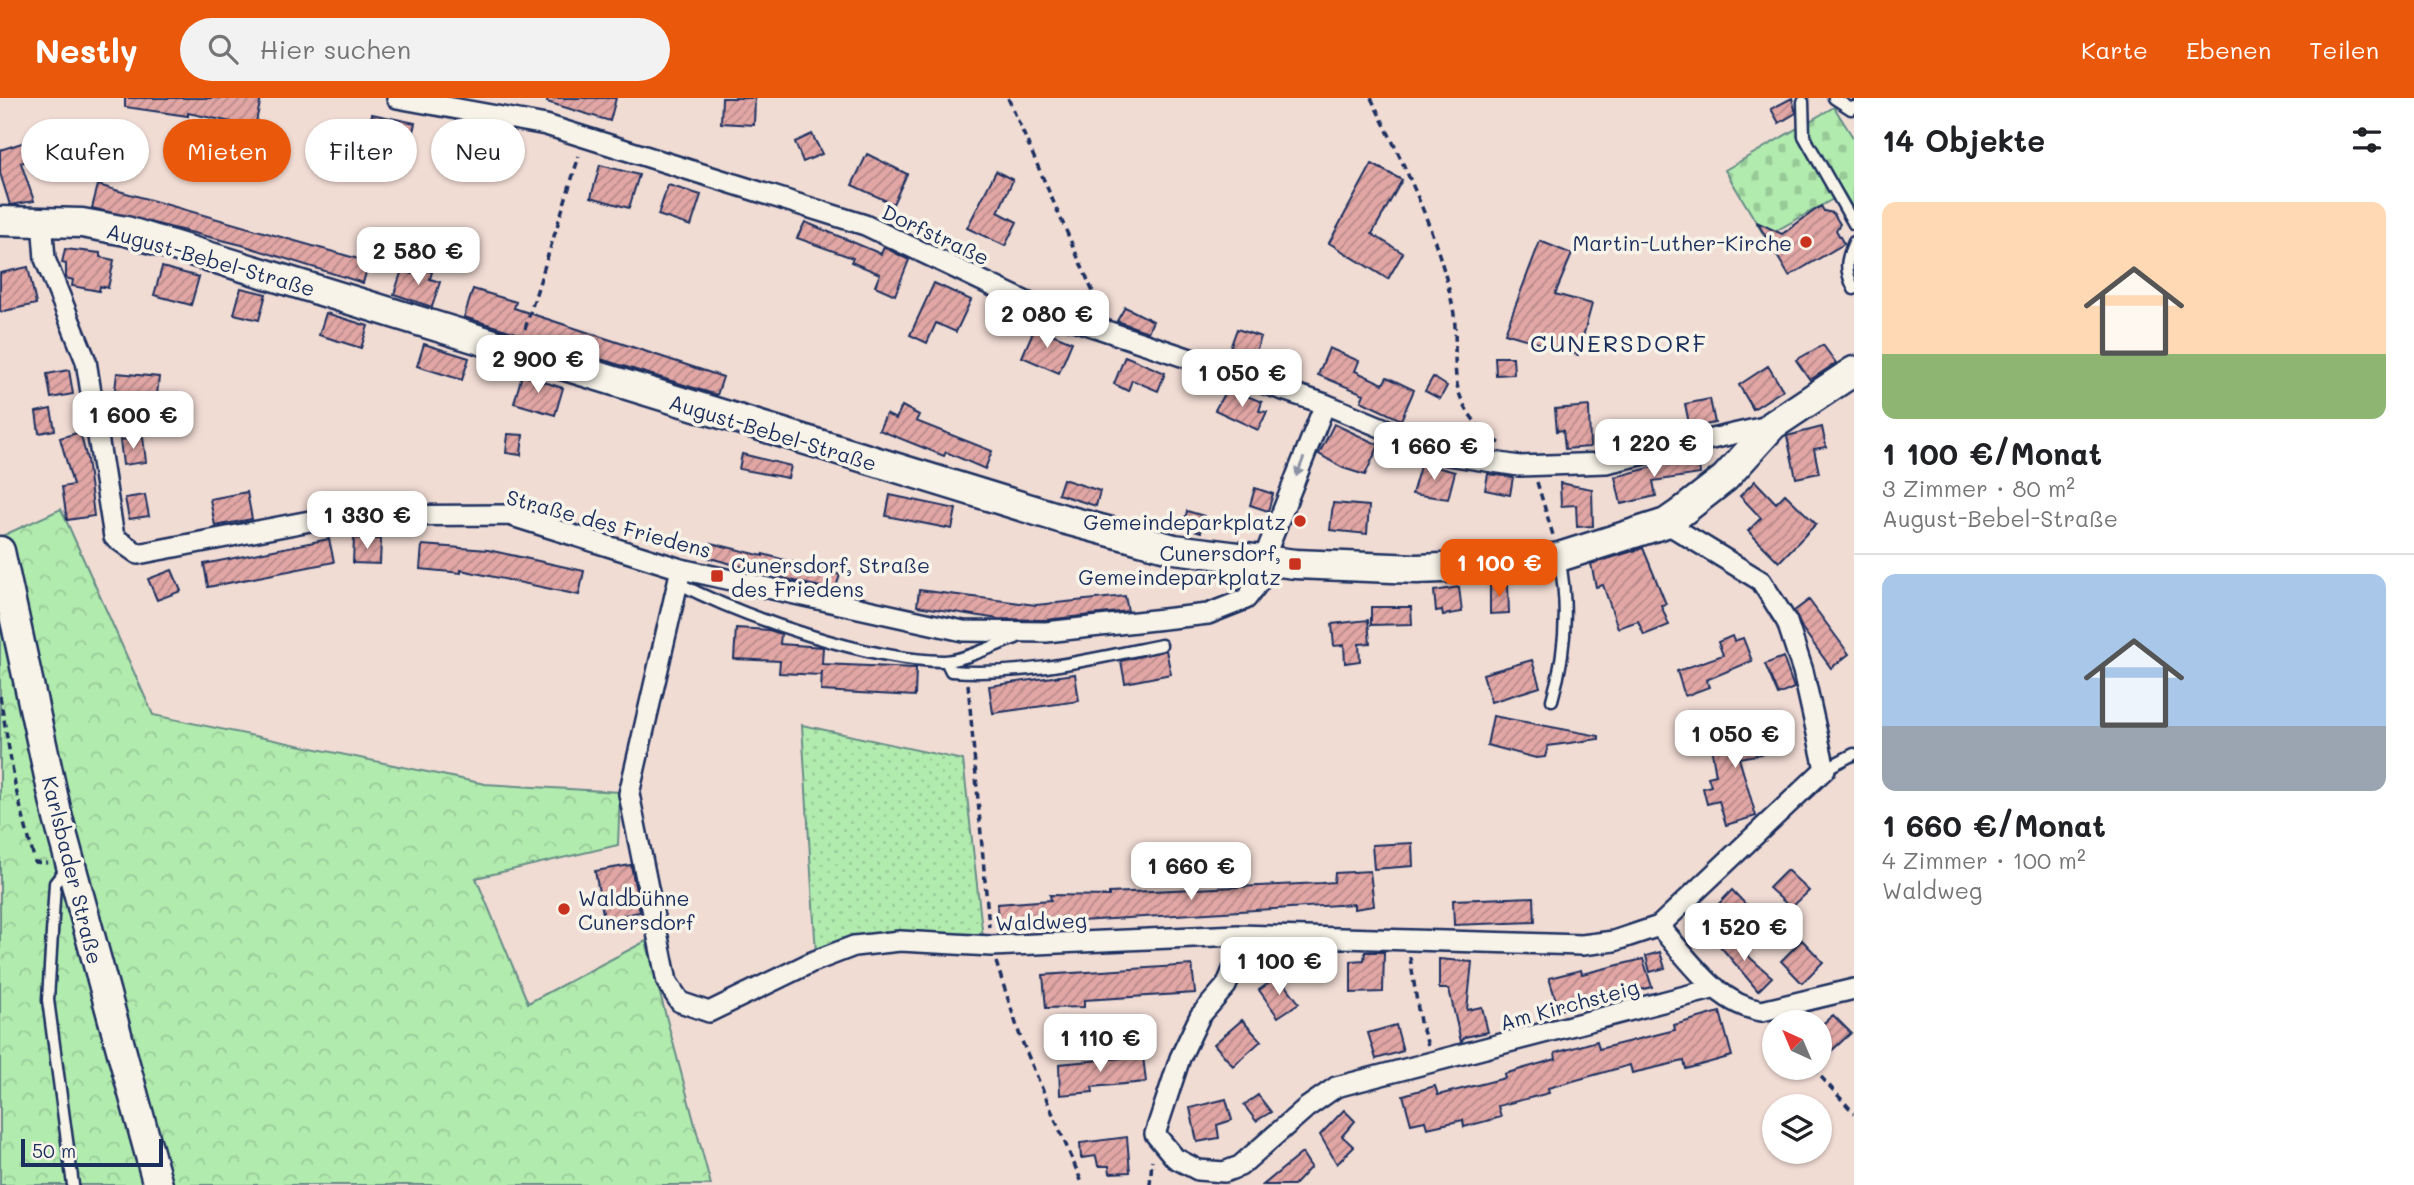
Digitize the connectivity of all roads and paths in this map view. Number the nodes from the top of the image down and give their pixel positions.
1 (397, 98) edge
2 (1008, 98) edge
3 (1371, 98) edge
4 (1834, 98) edge
5 (1803, 102) dead end
6 (1854, 107) edge
7 (585, 137) junction
8 (42, 220) junction
9 (0, 221) edge
10 (1854, 224) edge
11 (1854, 242) edge
12 (1854, 289) edge
13 (1111, 332) junction
14 (517, 353) junction
15 (1854, 371) edge
16 (1325, 404) junction
17 (1773, 425) junction
18 (1526, 466) junction
19 (1666, 523) junction
20 (0, 551) edge
21 (1559, 557) junction
22 (1264, 558) junction
23 (679, 576) junction
24 (1033, 632) junction
25 (1161, 645) dead end
26 (946, 661) junction
27 (967, 672) junction
28 (0, 696) edge
29 (1552, 700) dead end
30 (1854, 754) edge
31 (1825, 769) junction
32 (70, 864) junction
33 (1659, 926) junction
34 (1238, 935) junction
35 (1408, 941) junction
36 (991, 946) junction
37 (1716, 989) junction
38 (1854, 989) edge
39 (1434, 1064) junction
40 (1824, 1080) edge
41 (1854, 1113) edge
42 (72, 1185) edge
43 (158, 1185) edge
44 (1083, 1185) edge

1 - 7 street, Dorfstraße
2 - 13 path
3 - 18 path
4 - 6 lane
5 - 10 lane
7 - 13 street, Dorfstraße
7 - 14 path
8 - 9 main road, August-Bebel-Straße
8 - 14 main road, August-Bebel-Straße
8 - 23 street, Straße des Friedens
11 - 12 lane
13 - 16 street, Dorfstraße
14 - 22 main road, August-Bebel-Straße
15 - 17 main road, August-Bebel-Straße
16 - 18 street, Dorfstraße
16 -> 22 street, Straße des Friedens
17 - 18 street, Dorfstraße
17 - 19 main road, August-Bebel-Straße
18 - 21 path
19 - 21 main road, August-Bebel-Straße
19 - 31 street
20 - 32 main road, Karlsbader Straße
21 - 22 main road, August-Bebel-Straße
21 - 29 lane
22 - 24 street, Straße des Friedens
23 - 24 street, Straße des Friedens
23 - 26 lane
23 - 36 street, Waldweg
24 - 26 lane
25 - 27 lane
26 - 27 lane
27 - 36 path
28 - 32 path
30 - 31 lane
31 - 33 street, Waldweg
32 - 42 lane
32 - 43 main road, Karlsbader Straße
33 - 35 street, Waldweg
33 - 37 street
34 - 35 street, Waldweg
34 - 36 street, Waldweg
34 - 39 street, Am Kirchsteig
35 - 39 path
36 - 44 path
37 - 38 street
37 - 39 street, Am Kirchsteig
40 - 41 path

